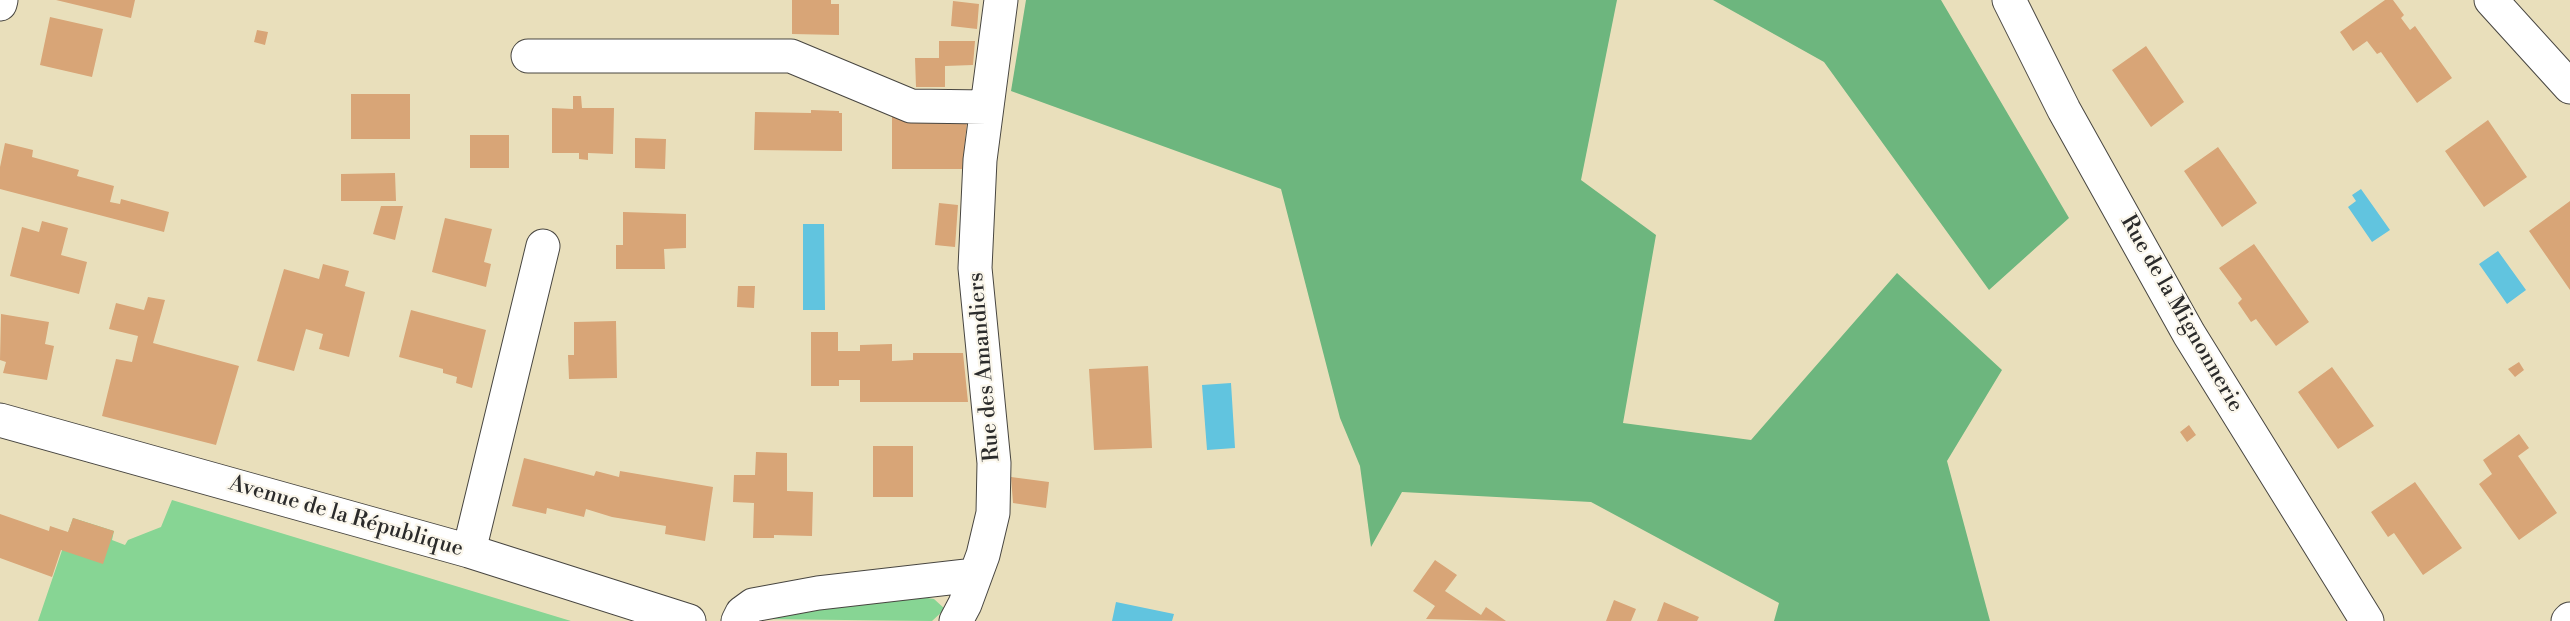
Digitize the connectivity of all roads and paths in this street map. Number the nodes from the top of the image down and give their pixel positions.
1 (1001, 0) edge
2 (2009, 0) edge
3 (2491, 0) edge
4 (528, 56) dead end
5 (2570, 87) edge
6 (987, 107) junction
7 (543, 246) dead end
8 (0, 420) edge
9 (469, 551) junction
10 (975, 575) junction
11 (689, 621) edge
12 (738, 621) edge
13 (956, 621) edge
14 (2367, 621) edge

1 - 6 street, Rue des Amandiers
2 - 14 street, Rue de la Mignonnerie
3 - 5 street
4 - 6 street
6 - 10 street, Rue des Amandiers
7 - 9 street
8 - 9 street, Avenue de la République
9 - 11 street, Avenue de la République
10 - 12 street
10 - 13 street, Rue des Amandiers

